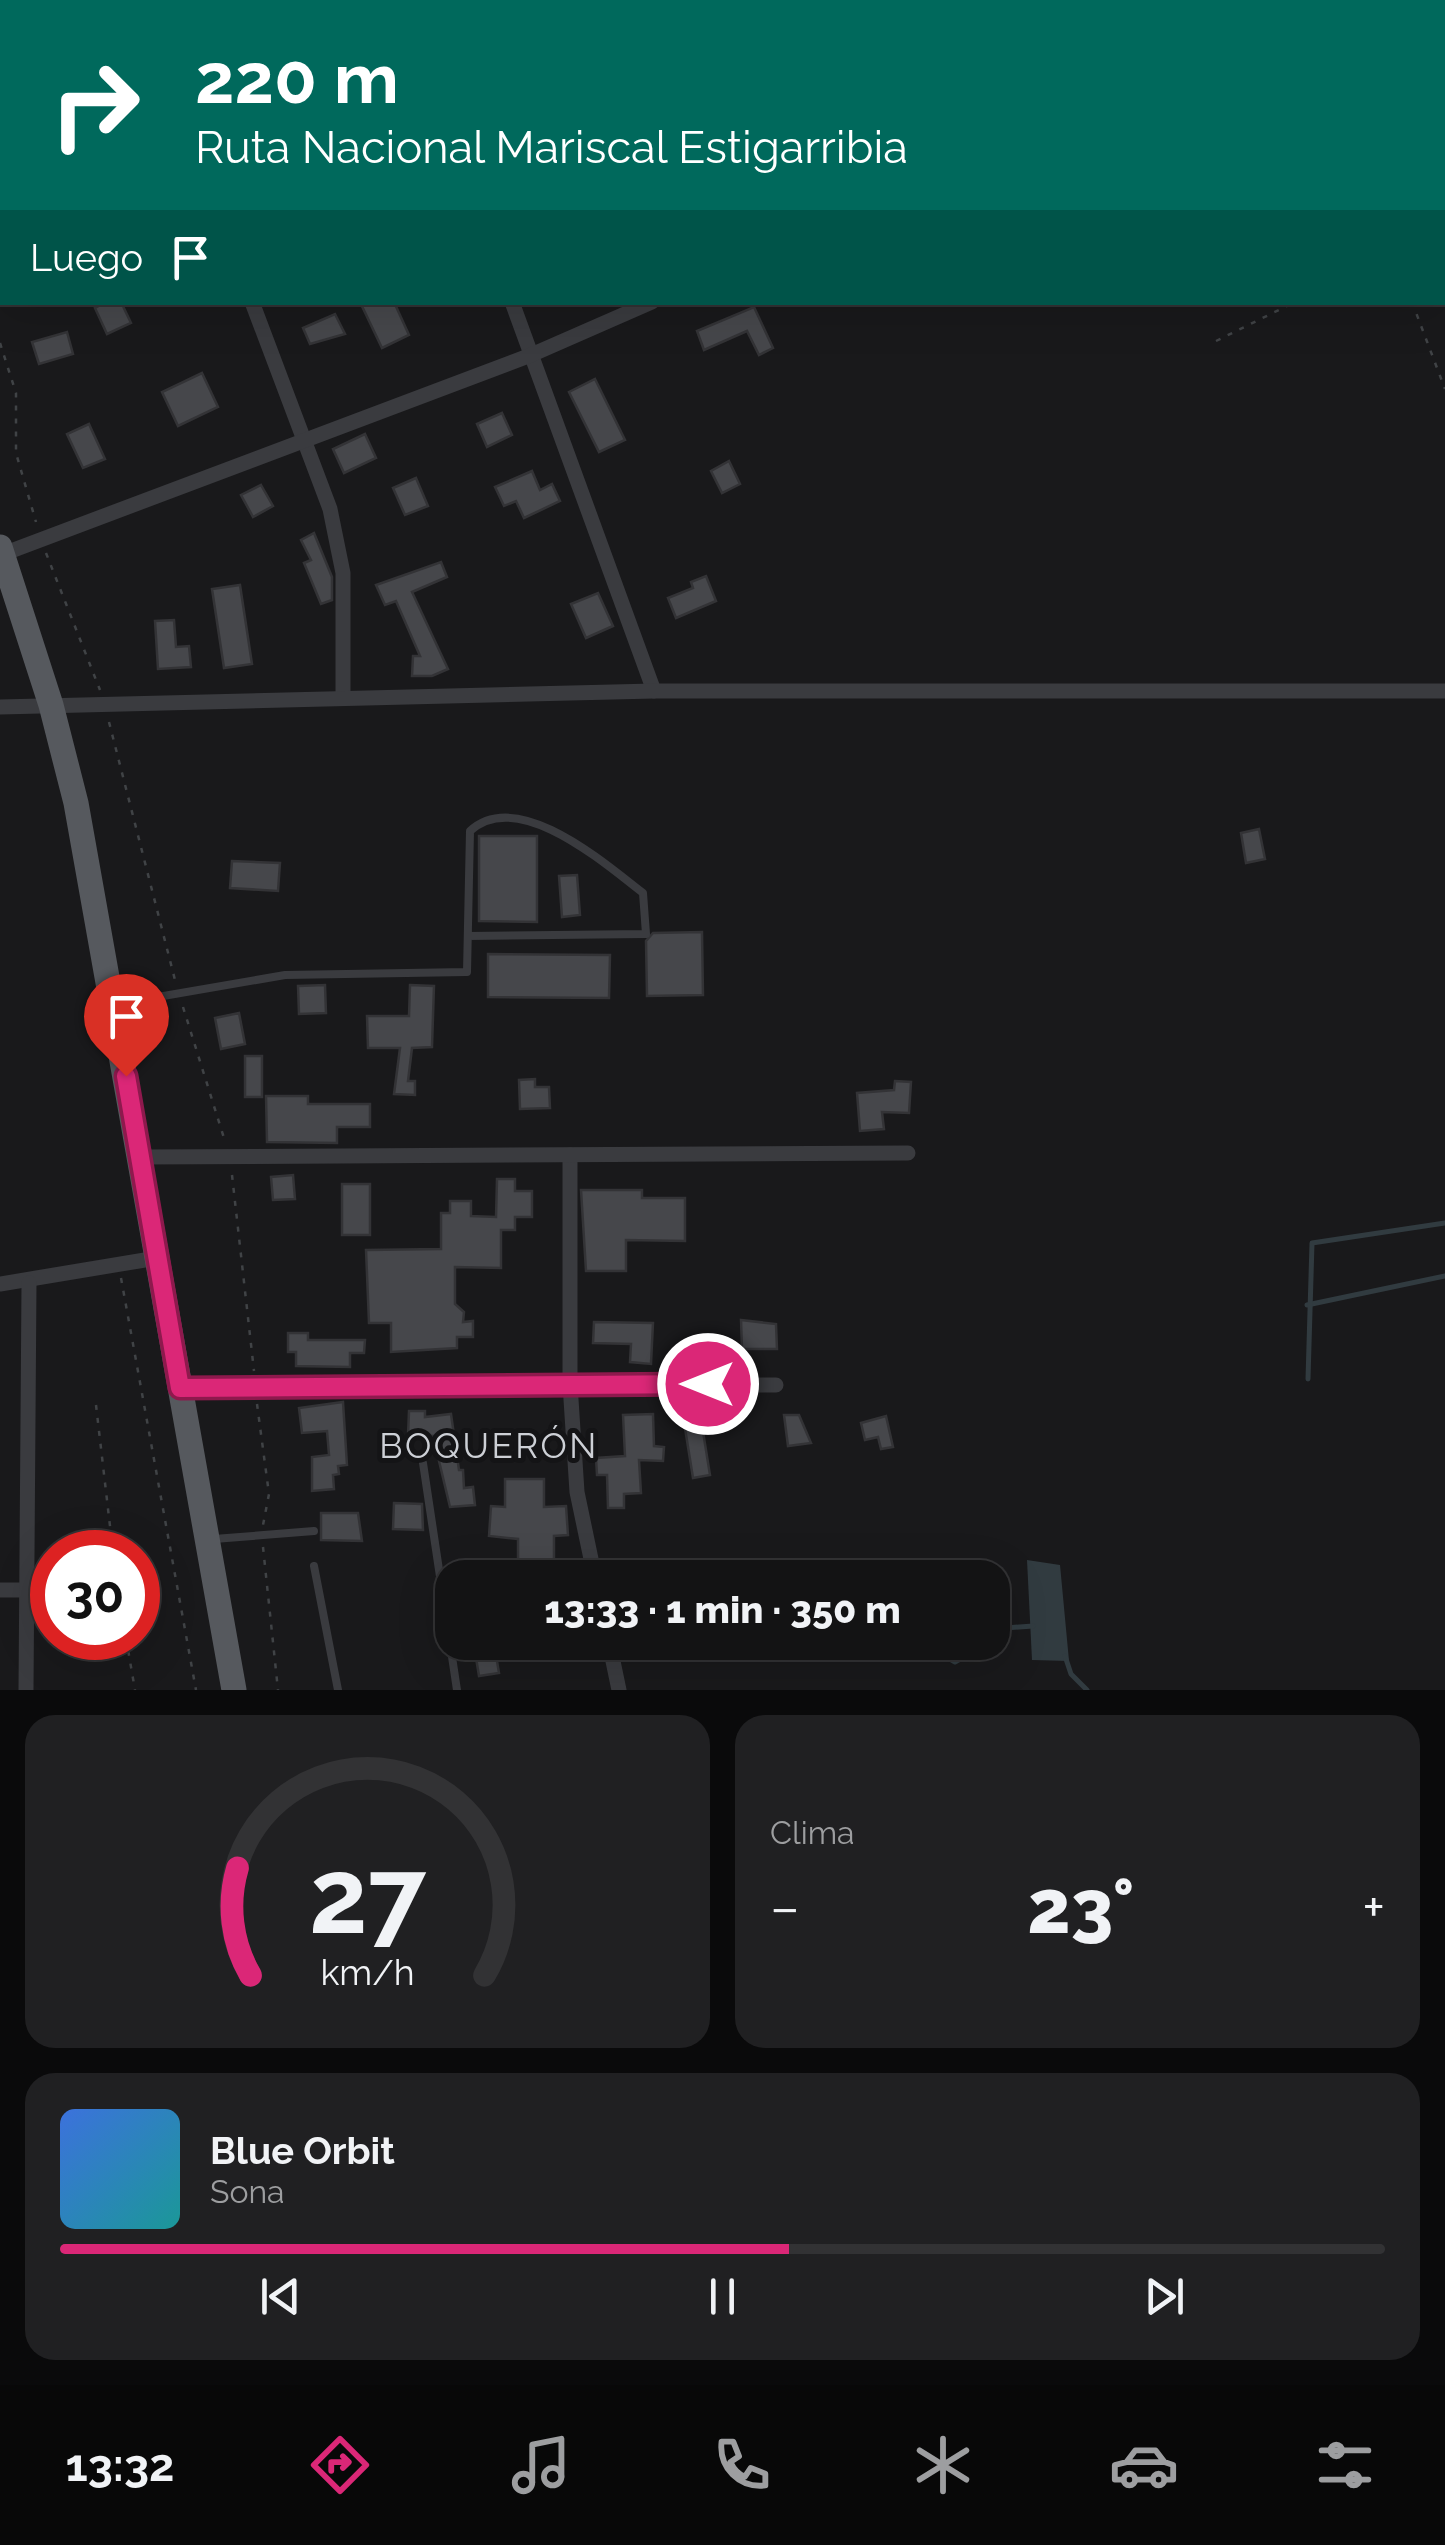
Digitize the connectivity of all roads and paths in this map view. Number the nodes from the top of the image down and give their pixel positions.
1 (253, 305) edge
2 (513, 305) edge
3 (645, 305) edge
4 (1289, 305) edge
5 (1413, 305) edge
6 (1216, 340) dead end
7 (532, 355) junction
8 (1445, 388) edge
9 (305, 441) junction
10 (2, 550) edge
11 (654, 690) junction
12 (1445, 691) edge
13 (343, 696) junction
14 (104, 703) junction
15 (51, 705) junction
16 (0, 707) edge
17 (468, 936) junction
18 (179, 994) junction
19 (113, 1004) junction
20 (908, 1153) dead end
21 (570, 1154) junction
22 (140, 1156) junction
23 (230, 1157) junction
24 (157, 1258) junction
25 (119, 1265) junction
26 (29, 1282) junction
27 (0, 1284) edge
28 (570, 1384) junction
29 (255, 1385) junction
30 (776, 1385) dead end
31 (180, 1388) junction
32 (96, 1405) dead end
33 (422, 1464) dead end
34 (111, 1530) edge
35 (314, 1531) dead end
36 (261, 1536) junction
37 (210, 1540) junction
38 (591, 1560) edge
39 (314, 1566) dead end
40 (0, 1590) edge
41 (29, 1590) junction
42 (130, 1660) edge
43 (613, 1660) edge
44 (26, 1690) edge
45 (135, 1690) edge
46 (196, 1690) edge
47 (234, 1690) edge
48 (278, 1690) edge
49 (338, 1690) edge
50 (457, 1690) edge
51 (619, 1690) edge

1 - 9 street
2 - 7 street
3 - 7 street
4 - 6 path
5 - 8 path
7 - 9 street
7 - 11 street
9 - 10 street
9 - 13 street
10 - 15 main road
11 - 12 street
11 - 13 street
13 - 14 street
14 - 15 street
14 - 18 path
15 - 16 street
15 - 19 main road
17 - 17 lane
17 - 18 lane
18 - 19 lane
18 - 23 path
19 - 22 main road
20 - 21 street
21 - 23 street
21 - 28 street
22 - 23 street
22 - 24 main road
23 - 29 path
24 - 25 street
24 - 31 main road
25 - 26 street
25 - 46 path
26 - 27 street
26 - 41 street
28 - 29 street
28 - 30 street
28 - 38 street
29 - 31 street
29 - 36 path
31 - 37 main road
32 - 34 path
33 - 50 lane
35 - 36 lane
36 - 37 lane
36 - 48 path
37 - 47 main road
39 - 49 lane
40 - 41 street
41 - 44 street
42 - 45 path
43 - 51 street

